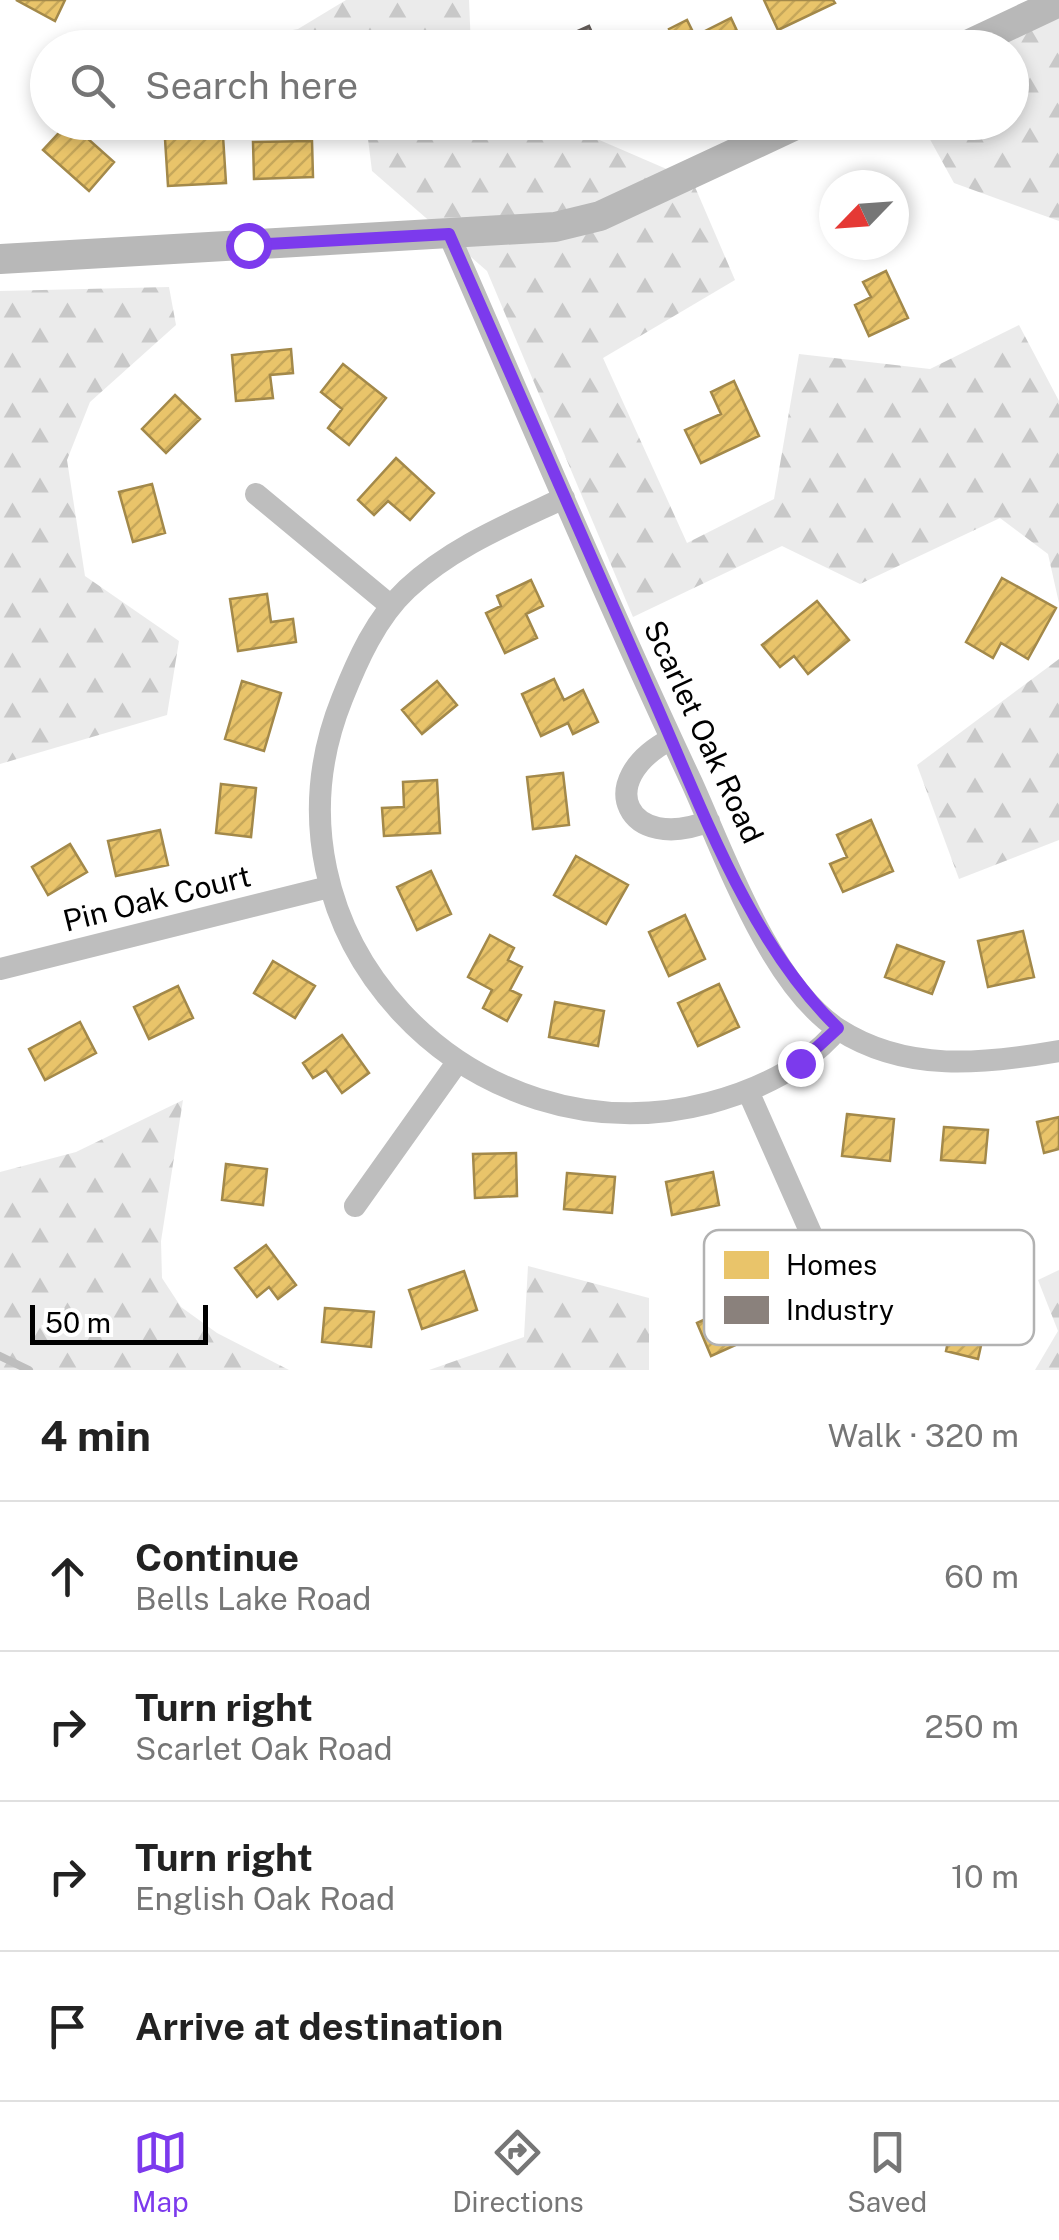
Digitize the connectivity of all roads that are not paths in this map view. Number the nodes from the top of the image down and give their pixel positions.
1 (1059, 2) edge
2 (999, 30) edge
3 (763, 140) edge
4 (449, 234) junction
5 (0, 258) edge
6 (256, 494) dead end
7 (564, 498) junction
8 (391, 606) junction
9 (671, 739) junction
10 (709, 821) junction
11 (329, 887) junction
12 (0, 969) edge
13 (838, 1028) junction
14 (1059, 1051) edge
15 (456, 1064) junction
16 (748, 1091) junction
17 (355, 1206) dead end
18 (810, 1230) edge

1 - 2 street
3 - 4 street
4 - 5 street
4 - 7 street, Scarlet Oak Road
6 - 8 street
7 - 8 street
7 - 9 street, Scarlet Oak Road
8 - 11 street
9 - 10 street, Scarlet Oak Road
9 - 10 street
10 - 13 street, Scarlet Oak Road
11 - 12 street, Pin Oak Court
11 - 15 street
13 - 14 street, Scarlet Oak Road
13 - 16 street
15 - 16 street
15 - 17 street
16 - 18 street

